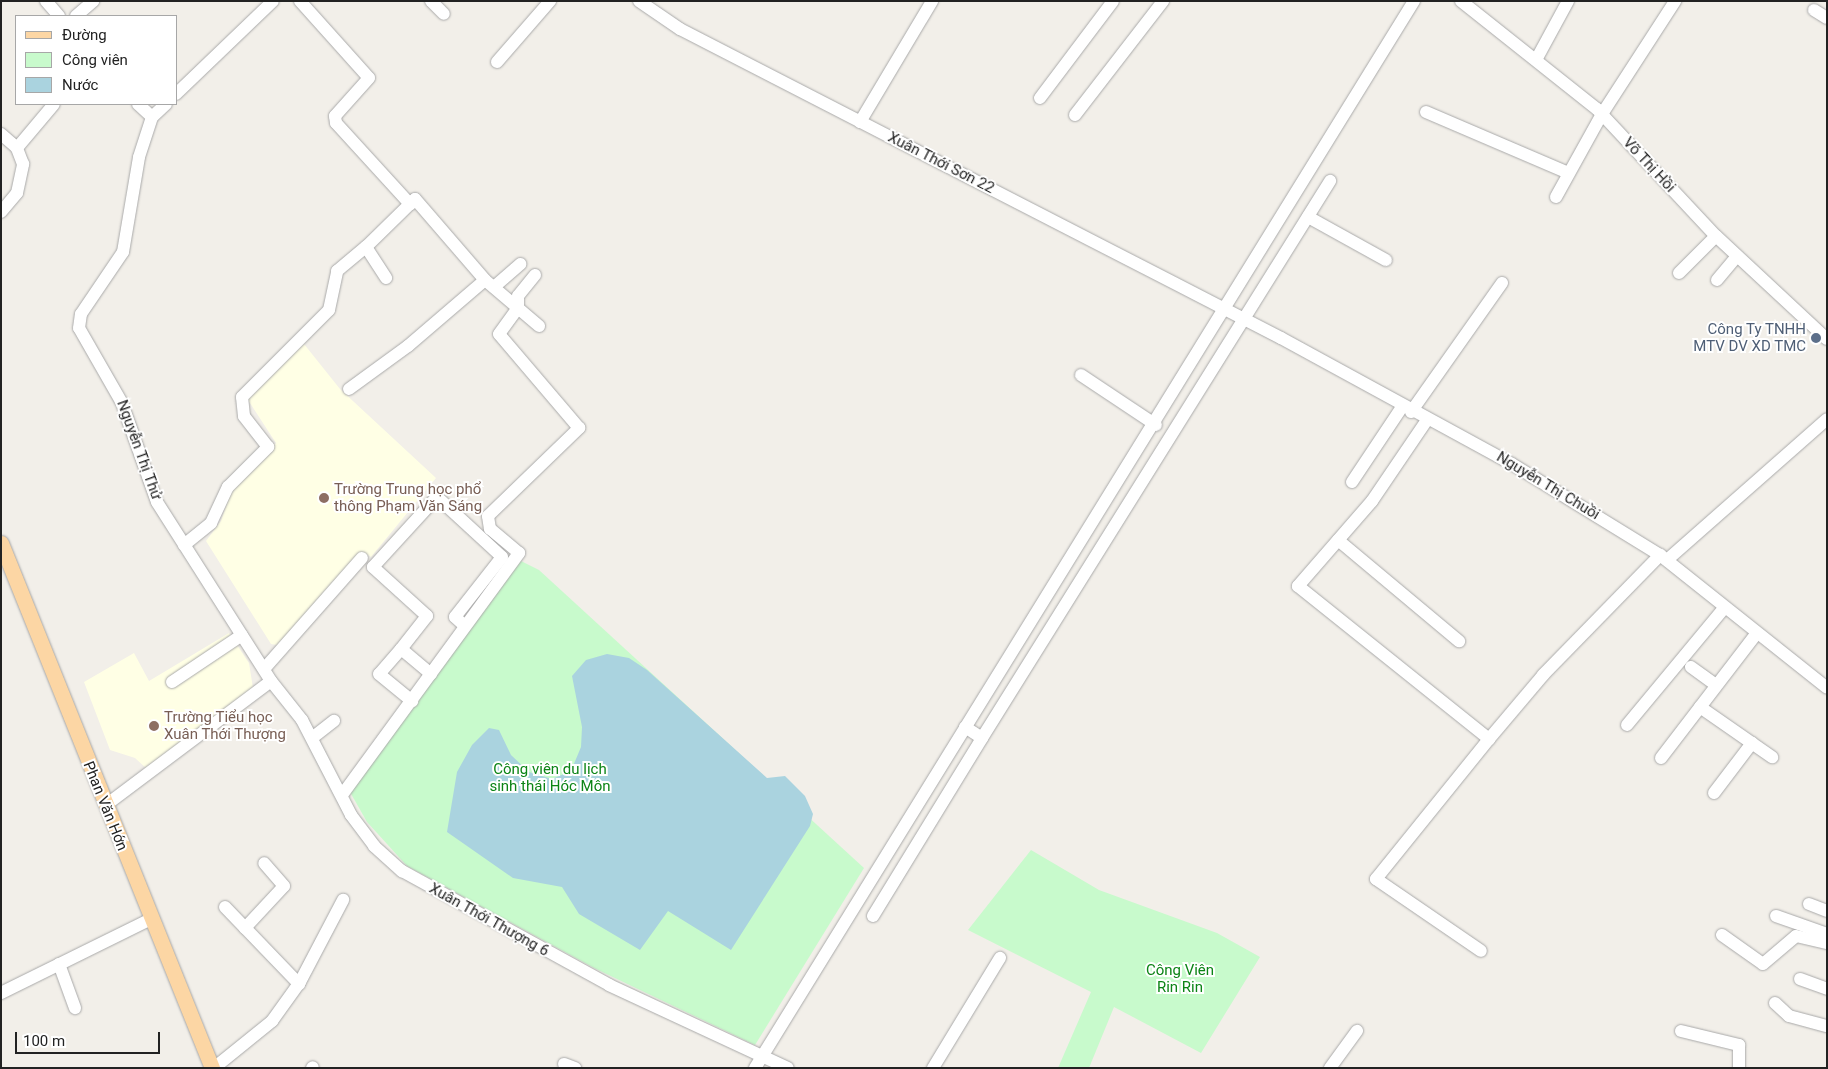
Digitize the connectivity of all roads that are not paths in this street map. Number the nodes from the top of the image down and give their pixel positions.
1 (46, 1) edge
2 (92, 1) edge
3 (273, 1) edge
4 (300, 1) edge
5 (431, 1) edge
6 (550, 1) edge
7 (639, 1) edge
8 (932, 1) edge
9 (1113, 1) edge
10 (1163, 1) edge
11 (1414, 1) edge
12 (1461, 1) edge
13 (1568, 1) edge
14 (1675, 1) edge
15 (1814, 10) dead end
16 (444, 14) dead end
17 (58, 15) edge
18 (77, 15) edge
19 (1827, 18) edge
20 (1536, 60) junction
21 (497, 62) dead end
22 (178, 92) edge
23 (1040, 98) dead end
24 (53, 105) edge
25 (139, 105) edge
26 (165, 105) edge
27 (1426, 112) dead end
28 (1602, 114) junction
29 (1075, 115) dead end
30 (152, 117) junction
31 (860, 122) junction
32 (1, 134) edge
33 (17, 148) junction
34 (1568, 173) junction
35 (1330, 181) dead end
36 (1556, 197) dead end
37 (410, 204) junction
38 (1, 212) edge
39 (1308, 217) junction
40 (1716, 236) junction
41 (366, 247) junction
42 (1737, 256) junction
43 (1386, 260) dead end
44 (520, 264) dead end
45 (1679, 273) dead end
46 (535, 275) dead end
47 (386, 278) dead end
48 (1716, 280) dead end
49 (1502, 283) dead end
50 (489, 284) junction
51 (518, 308) junction
52 (1223, 309) junction
53 (1246, 320) junction
54 (539, 326) dead end
55 (1827, 339) edge
56 (1081, 375) dead end
57 (349, 389) dead end
58 (1406, 409) junction
59 (1827, 419) edge
60 (1427, 420) junction
61 (1156, 425) junction
62 (1352, 482) dead end
63 (1338, 540) junction
64 (1, 543) edge
65 (184, 545) junction
66 (1664, 557) junction
67 (362, 558) dead end
68 (1724, 608) junction
69 (465, 626) junction
70 (1756, 634) junction
71 (242, 635) junction
72 (1459, 641) dead end
73 (401, 649) junction
74 (1691, 667) dead end
75 (264, 669) junction
76 (431, 674) junction
77 (271, 681) junction
78 (172, 682) dead end
79 (1716, 685) junction
80 (1827, 688) edge
81 (412, 701) junction
82 (1700, 707) junction
83 (334, 721) dead end
84 (1627, 726) dead end
85 (965, 727) junction
86 (312, 738) junction
87 (982, 738) junction
88 (1489, 739) junction
89 (1752, 743) junction
90 (1772, 757) dead end
91 (1661, 758) dead end
92 (1714, 793) dead end
93 (342, 795) junction
94 (106, 805) junction
95 (264, 863) dead end
96 (343, 900) dead end
97 (1809, 904) dead end
98 (225, 908) dead end
99 (1827, 911) edge
100 (873, 916) dead end
101 (1776, 916) dead end
102 (151, 919) junction
103 (245, 928) junction
104 (1827, 934) edge
105 (1722, 935) dead end
106 (1827, 943) edge
107 (1480, 950) dead end
108 (1000, 958) dead end
109 (60, 964) junction
110 (1800, 979) dead end
111 (299, 984) junction
112 (1827, 989) edge
113 (1, 993) edge
114 (1776, 1003) dead end
115 (75, 1008) dead end
116 (1827, 1026) edge
117 (1681, 1031) dead end
118 (1357, 1032) dead end
119 (759, 1062) edge
120 (213, 1068) edge
121 (788, 1068) edge
122 (934, 1068) edge
123 (1330, 1068) edge
124 (1739, 1068) edge

1 - 17 street
2 - 18 street
3 - 22 street
4 - 37 street
5 - 16 street
6 - 21 street
7 - 31 street, Xuân Thới Sơn 22
8 - 31 street
9 - 23 street
10 - 29 street
11 - 52 street
12 - 20 street, Võ Thị Hồi
13 - 20 street
14 - 28 street
15 - 19 street
20 - 28 street, Võ Thị Hồi
24 - 33 street
25 - 30 street
26 - 30 street, Nguyễn Thị Thử
27 - 34 street
28 - 34 street
28 - 40 street, Võ Thị Hồi
30 - 65 street, Nguyễn Thị Thử
31 - 52 street, Xuân Thới Sơn 22
32 - 33 street
33 - 38 street
34 - 36 street
35 - 39 street
37 - 41 street
37 - 50 street
39 - 43 street
39 - 53 street
40 - 42 street, Võ Thị Hồi
40 - 45 street
41 - 47 street
41 - 65 street
42 - 48 street
42 - 55 street, Võ Thị Hồi
44 - 50 street
46 - 51 street
49 - 58 street
50 - 51 street
50 - 57 street
51 - 54 street
51 - 69 street
52 - 53 street, Xuân Thới Sơn 22
52 - 61 street
53 - 58 street, Nguyễn Thị Chuồi
53 - 87 street
56 - 61 street
58 - 60 street, Nguyễn Thị Chuồi
58 - 62 street
59 - 66 street
60 - 63 street
60 - 66 street, Nguyễn Thị Chuồi
61 - 85 street
63 - 72 street
63 - 88 street
64 - 94 main road, Phan Văn Hớn
65 - 71 street, Nguyễn Thị Thử
66 - 68 street, Nguyễn Thị Chuồi
66 - 88 street
67 - 75 street
68 - 70 street, Nguyễn Thị Chuồi
68 - 84 street
69 - 73 street
69 - 76 street
70 - 79 street
70 - 80 street, Nguyễn Thị Chuồi
71 - 75 street, Nguyễn Thị Thử
71 - 78 street
73 - 76 street
73 - 81 street
74 - 79 street
75 - 77 street, Nguyễn Thị Thử
76 - 81 street
77 - 86 street, Xuân Thới Thượng 6
77 - 94 street
79 - 82 street
81 - 93 street
82 - 89 street
82 - 91 street
83 - 86 street
85 - 87 street
85 - 119 street
86 - 93 street, Xuân Thới Thượng 6
87 - 100 street
88 - 107 street
89 - 90 street
89 - 92 street
93 - 119 street, Xuân Thới Thượng 6
94 - 102 main road, Phan Văn Hớn
95 - 103 street
96 - 111 street
97 - 99 street
98 - 103 street
101 - 104 street
102 - 109 street
102 - 120 main road, Phan Văn Hớn
103 - 111 street
105 - 106 street
108 - 122 street
109 - 113 street
109 - 115 street
110 - 112 street
111 - 120 street
114 - 116 street
117 - 124 street
118 - 123 street
119 - 121 street, Xuân Thới Thượng 6

